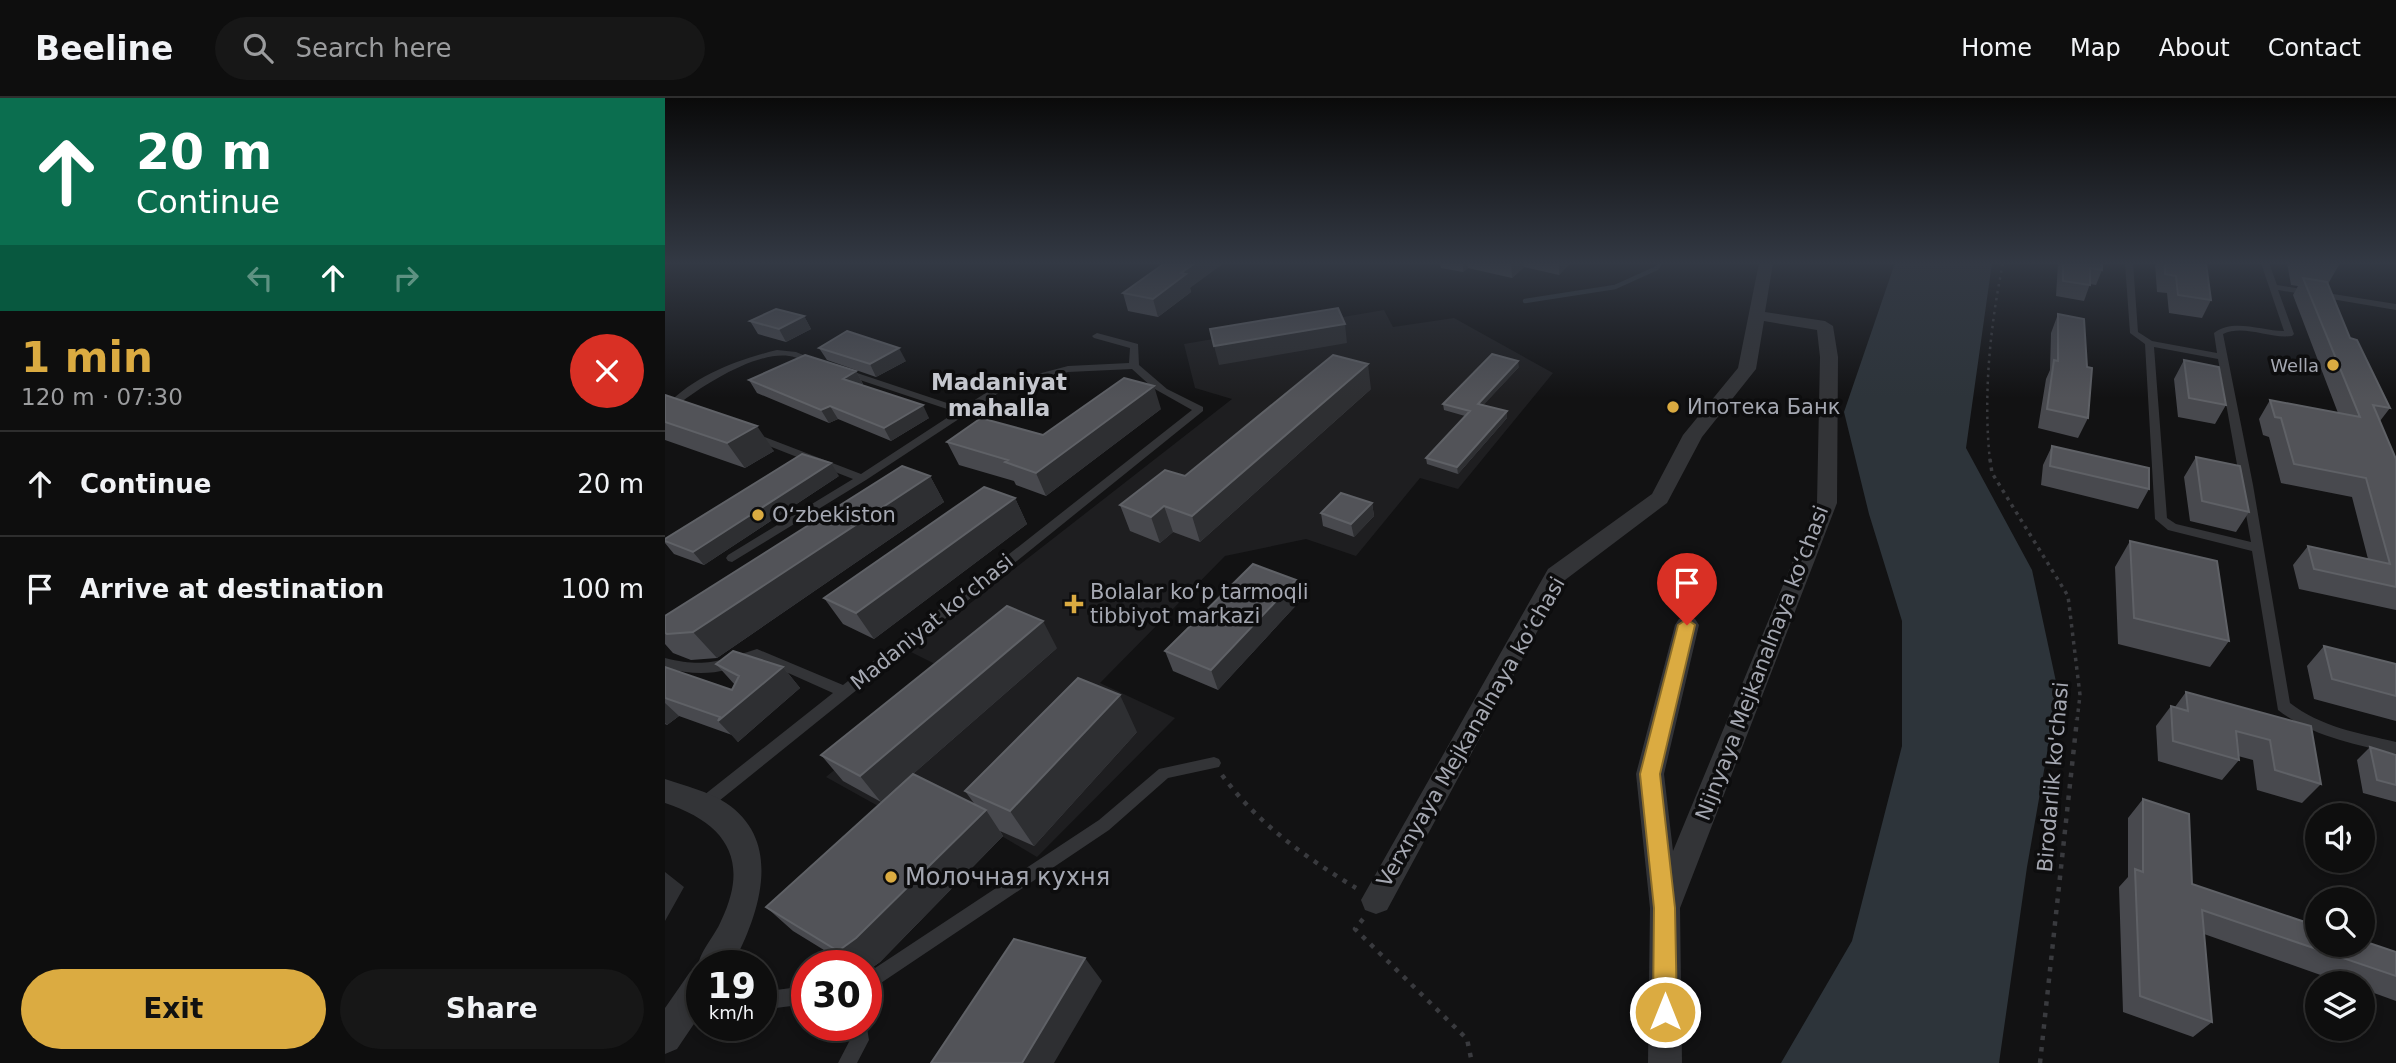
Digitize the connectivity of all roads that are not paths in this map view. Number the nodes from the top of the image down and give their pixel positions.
1 (1757, 308) edge
2 (2132, 308) edge
3 (2280, 308) edge
4 (1756, 315) junction
5 (1097, 336) dead end
6 (2149, 343) junction
7 (2222, 357) junction
8 (825, 365) edge
9 (1134, 366) junction
10 (837, 369) edge
11 (684, 410) edge
12 (961, 411) junction
13 (735, 429) edge
14 (862, 478) junction
15 (2258, 548) junction
16 (731, 558) dead end
17 (1687, 625) dead end
18 (665, 663) edge
19 (845, 692) junction
20 (2396, 748) edge
21 (1214, 763) road end
22 (665, 790) edge
23 (704, 804) junction
24 (1376, 900) road end
25 (1664, 908) junction
26 (723, 950) edge
27 (882, 973) edge
28 (859, 1041) edge
29 (847, 1063) edge
30 (1665, 1063) edge

1 - 4 street, Verxnyaya Mejkanalnaya ko‘chasi
2 - 6 lane
3 - 7 lane
4 - 24 street, Verxnyaya Mejkanalnaya ko‘chasi
4 - 25 street, Nijnyaya Mejkanalnaya ko‘chasi
5 - 9 lane, Madaniyat ko‘chasi
6 - 7 lane
6 - 15 lane
7 - 15 lane
8 - 11 lane
9 - 12 lane
9 - 19 lane, Madaniyat ko‘chasi
10 - 12 lane
12 - 14 lane
13 - 14 lane
14 - 16 lane
15 - 20 lane
17 - 25 street
18 - 19 lane
19 - 23 lane, Madaniyat ko‘chasi
21 - 27 lane
22 - 23 street
23 - 26 street
25 - 30 street, Nijnyaya Mejkanalnaya ko‘chasi
28 - 29 lane

